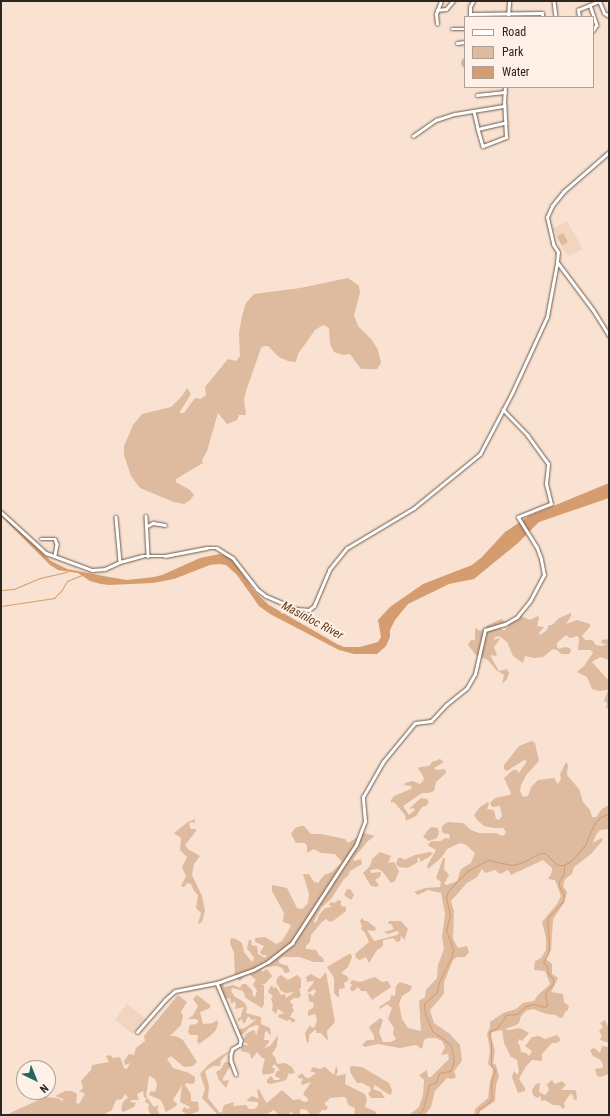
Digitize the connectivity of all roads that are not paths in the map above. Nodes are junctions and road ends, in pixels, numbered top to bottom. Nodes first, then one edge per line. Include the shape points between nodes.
1 (441, 1) edge
2 (453, 1) edge
3 (473, 1) edge
4 (509, 1) edge
5 (554, 1) edge
6 (599, 1) edge
7 (590, 5) junction
8 (438, 10) junction
9 (529, 15) edge
10 (470, 16) edge
11 (508, 16) edge
12 (543, 16) edge
13 (556, 16) edge
14 (579, 16) edge
15 (594, 16) edge
16 (594, 16) edge
17 (609, 16) edge
18 (437, 24) dead end
19 (452, 29) dead end
20 (464, 29) edge
21 (594, 30) edge
22 (464, 42) edge
23 (457, 43) dead end
24 (505, 88) edge
25 (505, 92) junction
26 (477, 95) dead end
27 (504, 106) junction
28 (474, 111) junction
29 (505, 123) junction
30 (478, 129) junction
31 (413, 136) dead end
32 (609, 153) edge
33 (557, 262) junction
34 (609, 336) edge
35 (503, 410) junction
36 (1, 512) edge
37 (146, 516) dead end
38 (116, 517) dead end
39 (166, 525) dead end
40 (147, 526) junction
41 (41, 539) dead end
42 (55, 555) junction
43 (148, 556) junction
44 (120, 562) junction
45 (217, 983) junction
46 (137, 1032) dead end
47 (236, 1074) dead end

1 - 8 street
2 - 8 street via 446,10
3 - 10 street
4 - 11 street
5 - 13 street
6 - 7 street
6 - 17 street via 604,13
7 - 14 street via 578,10
7 - 16 street
8 - 18 street
9 - 11 street
9 - 12 street via 542,13
10 - 11 street
15 - 21 street via 597,25
19 - 20 street
22 - 23 street
24 - 25 street
25 - 26 street
25 - 27 street
27 - 28 street
27 - 29 street
28 - 30 street
28 - 31 street via 436,120
29 - 30 street
29 - 30 street via 506,137 483,146
32 - 33 street via 571,184 548,213 548,224 558,252
33 - 34 street
33 - 35 street via 550,309
35 - 43 street via 480,454 414,508 347,548 329,570 314,606 309,610 296,610 266,596 257,589 232,558 217,548
35 - 45 street via 528,436 548,464 546,484 552,504 518,517 541,560 544,575 539,586 517,617 485,630 474,674 467,688 446,705 432,721 415,723 383,762 364,797 365,822 356,845 287,948 260,967
36 - 42 street via 42,550
37 - 40 street
38 - 44 street
39 - 40 street via 153,523
40 - 43 street
41 - 42 street via 55,539
42 - 44 street via 92,570 105,569
43 - 44 street
45 - 46 street via 175,992
45 - 47 street via 241,1040 240,1045 231,1054

